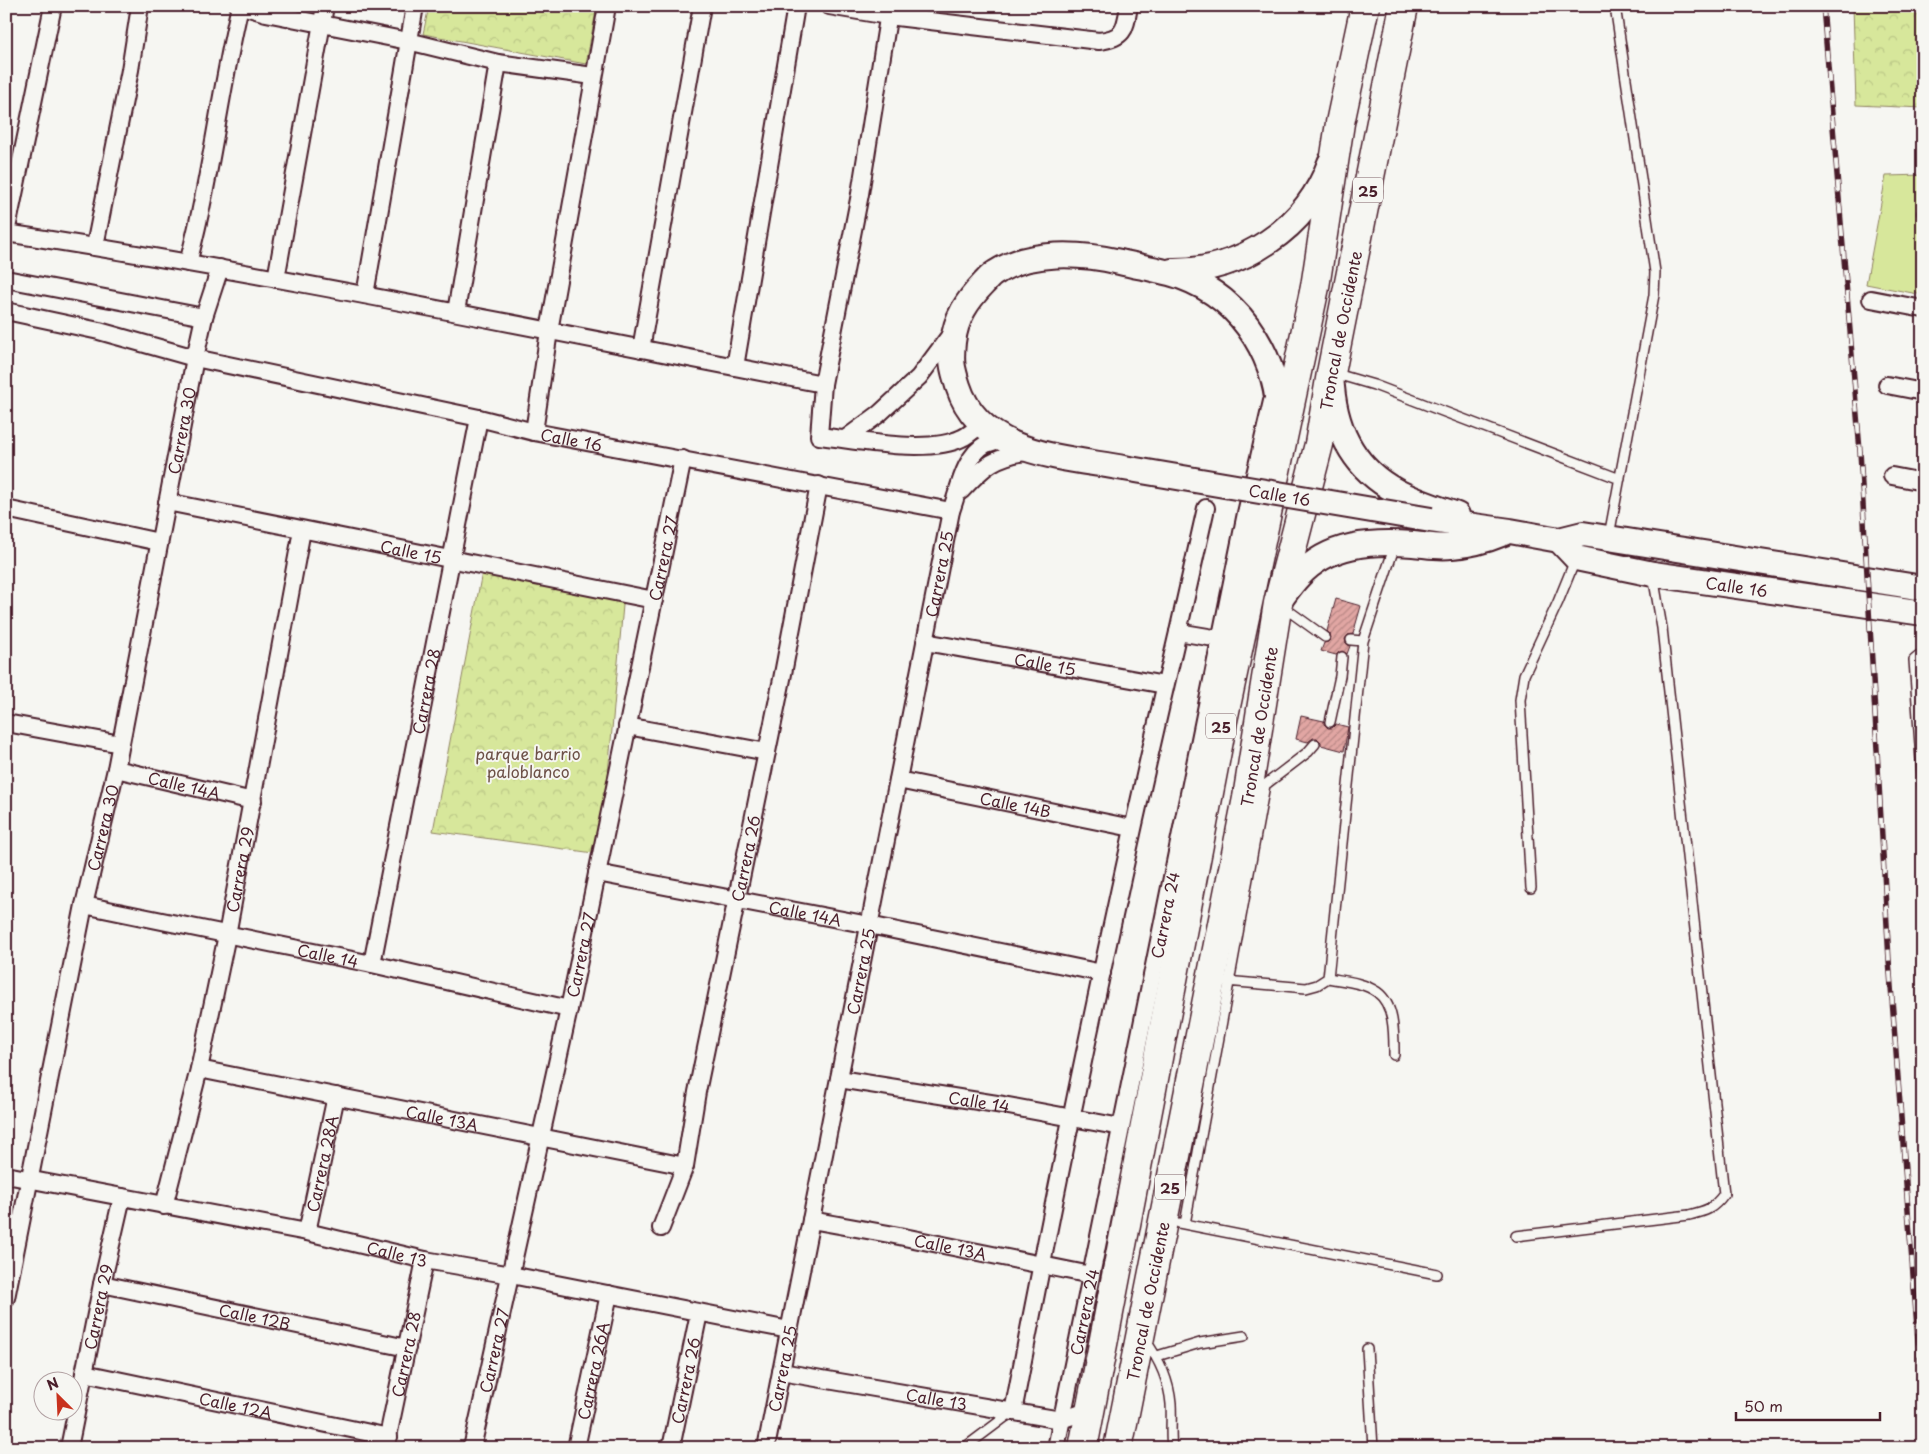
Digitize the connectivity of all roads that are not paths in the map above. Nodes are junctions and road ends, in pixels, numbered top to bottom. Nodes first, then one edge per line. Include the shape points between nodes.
1 (52, 6) edge
2 (140, 6) edge
3 (241, 6) edge
4 (325, 6) edge
5 (415, 6) edge
6 (606, 6) edge
7 (702, 6) edge
8 (796, 6) edge
9 (830, 6) edge
10 (1129, 6) edge
11 (1365, 6) edge
12 (1404, 6) edge
13 (1615, 6) edge
14 (889, 11) edge
15 (322, 24) junction
16 (408, 41) junction
17 (498, 63) junction
18 (593, 76) junction
19 (1340, 123) junction
20 (95, 246) junction
21 (188, 263) junction
22 (220, 268) junction
23 (1158, 271) junction
24 (6, 279) edge
25 (276, 279) junction
26 (365, 295) junction
27 (1871, 299) dead end
28 (1923, 308) edge
29 (6, 311) edge
30 (456, 312) junction
31 (204, 317) junction
32 (955, 328) junction
33 (549, 331) junction
34 (641, 349) junction
35 (195, 358) junction
36 (735, 367) junction
37 (1331, 373) junction
38 (823, 384) junction
39 (1276, 384) junction
40 (1886, 385) dead end
41 (1923, 392) edge
42 (480, 418) junction
43 (981, 424) junction
44 (534, 432) junction
45 (845, 438) junction
46 (1002, 439) junction
47 (1033, 451) junction
48 (1279, 455) junction
49 (683, 459) junction
50 (1892, 476) dead end
51 (1620, 479) junction
52 (1923, 482) edge
53 (819, 485) junction
54 (958, 494) junction
55 (167, 502) junction
56 (1206, 508) dead end
57 (6, 509) edge
58 (951, 511) junction
59 (1501, 529) junction
60 (302, 530) junction
61 (1608, 538) junction
62 (1560, 540) junction
63 (159, 542) junction
64 (1396, 543) junction
65 (1576, 558) junction
66 (452, 561) junction
67 (1653, 574) junction
68 (1923, 588) edge
69 (654, 600) junction
70 (1278, 603) junction
71 (1923, 613) edge
72 (1178, 632) junction
73 (1325, 637) dead end
74 (1220, 639) junction
75 (1351, 640) dead end
76 (1363, 641) junction
77 (925, 642) junction
78 (1923, 655) edge
79 (1342, 657) dead end
80 (1165, 685) junction
81 (1330, 722) dead end
82 (6, 724) edge
83 (627, 726) junction
84 (121, 744) junction
85 (1315, 744) dead end
86 (767, 752) junction
87 (116, 768) junction
88 (898, 780) junction
89 (1923, 788) edge
90 (1256, 792) junction
91 (253, 801) junction
92 (1132, 828) junction
93 (597, 873) junction
94 (1532, 888) dead end
95 (736, 900) junction
96 (84, 906) junction
97 (869, 925) junction
98 (227, 935) junction
99 (372, 964) junction
100 (1102, 973) junction
101 (1328, 978) junction
102 (1220, 981) junction
103 (569, 1010) junction
104 (1394, 1055) dead end
105 (199, 1069) junction
106 (839, 1079) junction
107 (336, 1096) junction
108 (1071, 1118) junction
109 (1121, 1127) junction
110 (541, 1137) junction
111 (685, 1166) junction
112 (6, 1175) edge
113 (30, 1179) junction
114 (122, 1197) junction
115 (164, 1206) junction
116 (811, 1220) junction
117 (1175, 1221) junction
118 (661, 1228) dead end
119 (307, 1232) junction
120 (1516, 1236) dead end
121 (426, 1260) junction
122 (1041, 1265) junction
123 (1437, 1274) dead end
124 (511, 1275) junction
125 (1091, 1275) junction
126 (102, 1284) junction
127 (609, 1294) junction
128 (6, 1298) edge
129 (699, 1313) junction
130 (789, 1330) junction
131 (1141, 1335) junction
132 (1244, 1336) dead end
133 (407, 1348) junction
134 (1367, 1349) dead end
135 (1157, 1356) junction
136 (781, 1372) junction
137 (84, 1373) junction
138 (1090, 1410) junction
139 (1013, 1412) junction
140 (1061, 1420) junction
141 (387, 1442) edge
142 (69, 1448) edge
143 (472, 1448) edge
144 (576, 1448) edge
145 (670, 1448) edge
146 (766, 1448) edge
147 (964, 1448) edge
148 (1056, 1448) edge
149 (1083, 1448) edge
150 (1118, 1448) edge
151 (1172, 1448) edge
152 (1373, 1448) edge

1 - 20 street via 6,233
2 - 20 street
3 - 15 street
3 - 21 street via 228,57 201,216
4 - 15 street
5 - 16 street
6 - 18 street
7 - 34 street
8 - 36 street
9 - 14 street
10 - 14 street via 1120,35 1099,41
11 - 19 highway, Troncal de Occidente / 25
12 - 37 highway, Troncal de Occidente / 25
13 - 51 lane via 1654,272 1654,295
14 - 38 street via 860,194
15 - 16 street
15 - 25 street
16 - 17 street
16 - 26 street
17 - 18 street
17 - 30 street
18 - 33 street
19 - 23 street via 1329,165 1318,189 1284,231 1238,259 1212,267
19 - 48 highway, Troncal de Occidente / 25 via 1315,287
20 - 21 street
21 - 22 street
22 - 25 street
22 - 31 street, Carrera 30
23 - 32 street, Calle 16 via 1098,257 1059,256 1026,260 994,273 968,300
23 - 39 street via 1182,277 1225,301 1257,339
24 - 31 street
25 - 26 street
26 - 30 street
27 - 28 street
29 - 35 street, Calle 16 via 99,331
30 - 33 street
31 - 35 street, Carrera 30
32 - 43 street, Calle 16 via 951,363 962,399
32 - 45 street via 919,377 879,414
33 - 34 street
33 - 44 street
34 - 36 street
35 - 42 street, Calle 16
35 - 55 street, Carrera 30
36 - 38 street
37 - 51 lane via 1374,384
37 - 59 street via 1334,407 1342,433 1350,450 1366,469 1396,492
37 - 70 highway, Troncal de Occidente / 25 via 1318,444
38 - 45 street via 819,436
39 - 48 street
39 - 74 street, Carrera 24
40 - 41 street
42 - 44 street, Calle 16
42 - 66 street, Carrera 28
43 - 45 street via 963,438 926,446
43 - 46 street, Calle 16
44 - 49 street, Calle 16
46 - 47 street, Calle 16
46 - 54 street, Carrera 25 via 985,445 974,455
47 - 54 street via 1009,454 990,463
47 - 59 street, Calle 16, bridge via 1431,520
48 - 138 highway, Troncal de Occidente / 25 via 1222,726
49 - 53 street, Calle 16
49 - 69 street, Carrera 27
50 - 52 street
51 - 61 lane
53 - 58 street, Calle 16
53 - 86 street, Carrera 26
54 - 58 street, Carrera 25
55 - 60 street, Calle 15
55 - 63 street, Carrera 30
56 - 72 street
57 - 63 street
58 - 77 street, Carrera 25
59 - 62 street, Calle 16
59 - 64 street via 1487,540 1450,547
60 - 66 street, Calle 15
60 - 91 street, Carrera 29
61 - 62 street, Calle 16 via 1583,534
61 - 68 street, Calle 16
62 - 65 street
63 - 84 street, Carrera 30
64 - 70 street via 1359,544 1335,551 1300,575
64 - 76 lane
65 - 67 street, Calle 16
65 - 94 lane via 1524,675 1520,700
66 - 69 street, Calle 15
66 - 99 street, Carrera 28
67 - 71 street, Calle 16
67 - 120 lane via 1662,628 1724,1194 1715,1206 1689,1215
69 - 83 street, Carrera 27
70 - 73 lane
70 - 90 highway, Troncal de Occidente / 25
72 - 74 street
72 - 80 street
74 - 109 street, Carrera 24
75 - 76 lane
76 - 101 lane
77 - 80 street, Calle 15
77 - 88 street, Carrera 25
78 - 89 lane via 1914,660
79 - 81 lane
80 - 92 street
82 - 84 street
83 - 86 street
83 - 93 street, Carrera 27
84 - 87 street, Carrera 30
85 - 90 lane
86 - 95 street, Carrera 26
87 - 91 street, Calle 14A
87 - 96 street, Carrera 30
88 - 92 street, Calle 14B
88 - 97 street, Carrera 25
90 - 102 highway, Troncal de Occidente / 25
91 - 98 street, Carrera 29
92 - 100 street
93 - 95 street, Calle 14A
93 - 103 street, Carrera 27
95 - 97 street, Calle 14A
95 - 111 street, Carrera 26
96 - 98 street, Calle 14
96 - 113 street, Carrera 30
97 - 100 street, Calle 14A
97 - 106 street, Carrera 25
98 - 99 street, Calle 14
98 - 105 street, Carrera 29
99 - 103 street, Calle 14
100 - 108 street
101 - 102 lane via 1306,988
101 - 104 lane via 1360,984 1378,992 1393,1024
102 - 117 highway, Troncal de Occidente / 25
103 - 110 street, Carrera 27
105 - 107 street, Calle 13A
105 - 115 street, Carrera 29
106 - 108 street, Calle 14
106 - 116 street, Carrera 25
107 - 110 street, Calle 13A
107 - 119 street, Carrera 28A
108 - 109 street, Calle 14
108 - 122 street
109 - 125 street, Carrera 24
110 - 111 street, Calle 13A
110 - 124 street, Carrera 27
111 - 118 street, Carrera 26
112 - 113 street, Calle 13
113 - 114 street, Calle 13
113 - 128 street, Carrera 30
114 - 115 street, Calle 13
114 - 126 street, Carrera 29
115 - 119 street, Calle 13
116 - 122 street, Calle 13A
116 - 130 street, Carrera 25
117 - 123 lane
117 - 131 highway, Troncal de Occidente / 25
119 - 121 street, Calle 13
121 - 124 street, Calle 13
121 - 133 street, Carrera 28
122 - 125 street, Calle 13A
122 - 139 street
124 - 127 street, Calle 13
124 - 143 street, Carrera 27
125 - 140 street, Carrera 24
126 - 133 street, Calle 12B
126 - 137 street, Carrera 29
127 - 129 street, Calle 13
127 - 144 street, Carrera 26A
129 - 130 street, Calle 13
129 - 145 street, Carrera 26
130 - 136 street, Carrera 25
131 - 135 lane
131 - 150 highway, Troncal de Occidente / 25
132 - 135 lane via 1213,1340
133 - 141 street, Carrera 28
134 - 152 lane
135 - 151 lane via 1166,1377 1171,1404
136 - 139 street, Calle 13
136 - 146 street, Carrera 25
137 - 141 street, Calle 12A
137 - 142 street, Carrera 29
138 - 140 street, Calle 13
138 - 149 highway, Troncal de Occidente / 25
139 - 140 street, Calle 13
139 - 147 lane
140 - 148 street, Carrera 24

